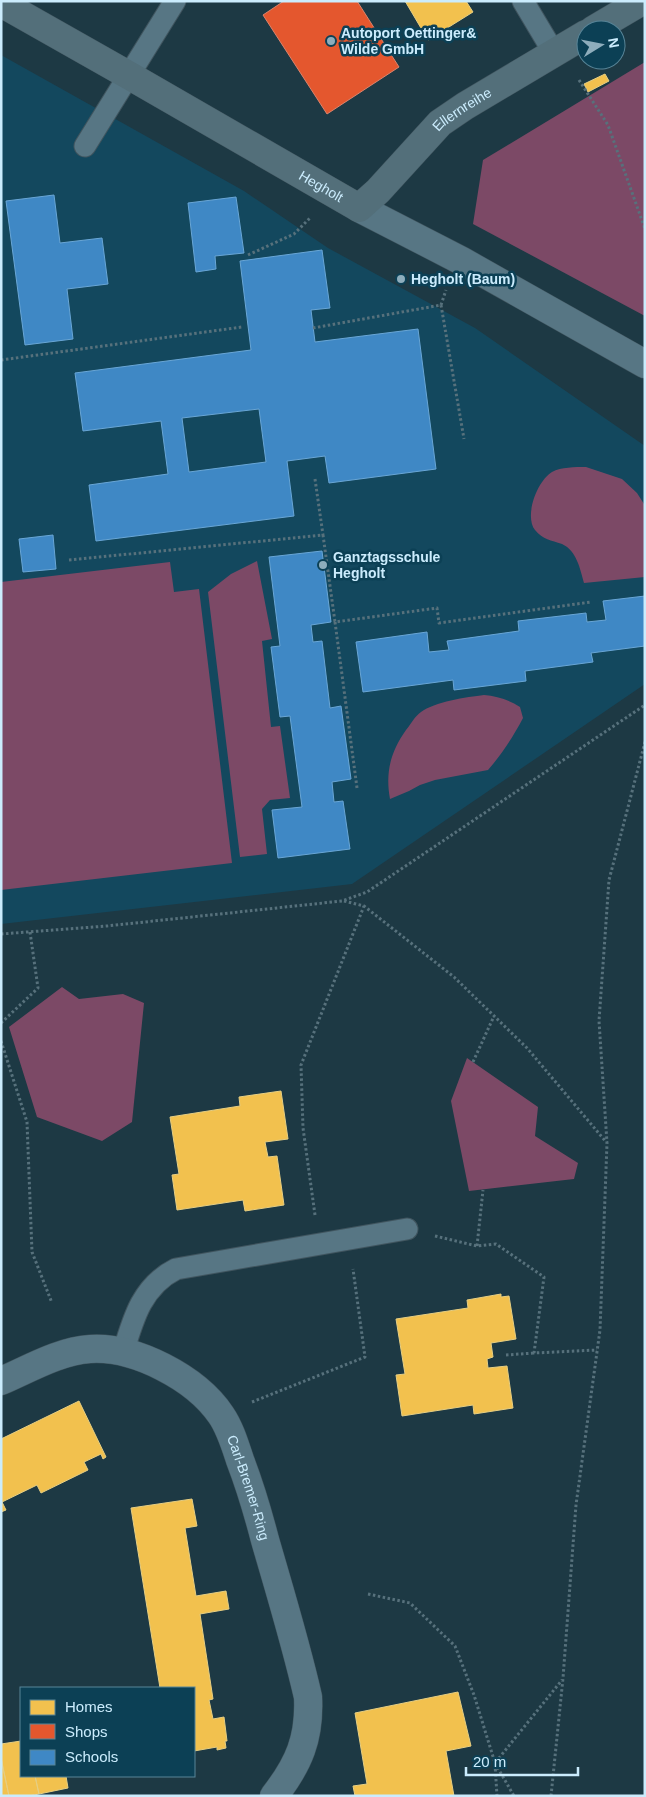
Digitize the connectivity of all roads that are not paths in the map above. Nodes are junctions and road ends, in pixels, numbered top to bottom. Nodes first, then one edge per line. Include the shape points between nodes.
1 (175, 1) edge
2 (523, 1) edge
3 (642, 1) edge
4 (1, 3) edge
5 (610, 20) edge
6 (576, 40) edge
7 (554, 53) junction
8 (130, 76) junction
9 (85, 146) dead end
10 (359, 208) junction
11 (645, 364) edge
12 (408, 1229) road end
13 (122, 1353) junction
14 (1, 1382) edge
15 (274, 1796) edge

1 - 8 lane
2 - 7 lane
3 - 5 street
4 - 8 street, Hegholt
6 - 7 street, Ellernreihe
7 - 10 street, Ellernreihe via 440,123
8 - 9 lane
8 - 10 street, Hegholt
10 - 11 street, Hegholt
12 - 13 lane via 176,1269 148,1290
13 - 14 street, Carl-Bremer-Ring via 90,1349 76,1351 47,1360
13 - 15 street, Carl-Bremer-Ring via 179,1376 213,1404 233,1438 255,1503 308,1697 307,1733 302,1750 294,1768

